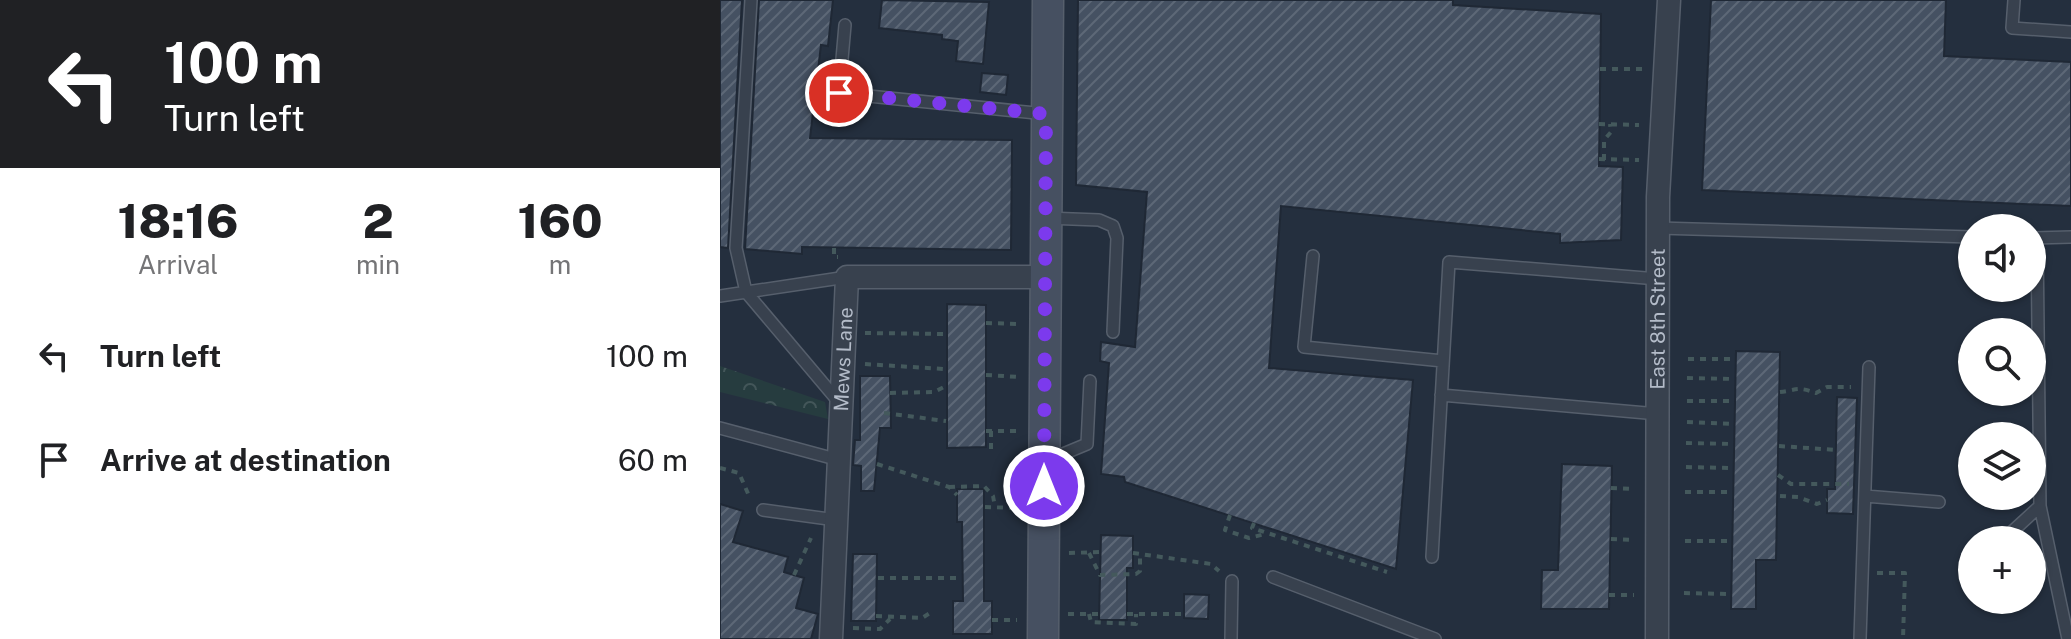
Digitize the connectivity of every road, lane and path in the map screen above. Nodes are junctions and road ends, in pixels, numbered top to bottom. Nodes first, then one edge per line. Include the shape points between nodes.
1 (751, 0) edge
2 (1048, 0) edge
3 (1669, 0) edge
4 (2014, 0) edge
5 (845, 25) dead end
6 (2071, 32) edge
7 (1600, 69) dead end
8 (1642, 69) dead end
9 (1046, 114) junction
10 (1599, 124) dead end
11 (1610, 124) junction
12 (1642, 125) dead end
13 (1641, 160) dead end
14 (1046, 218) junction
15 (1658, 228) junction
16 (1958, 237) edge
17 (2071, 237) edge
18 (2046, 238) edge
19 (1313, 256) dead end
20 (847, 277) junction
21 (1045, 277) junction
22 (1658, 279) junction
23 (746, 292) junction
24 (720, 296) edge
25 (2036, 302) edge
26 (986, 323) dead end
27 (1022, 324) dead end
28 (1113, 332) dead end
29 (844, 333) junction
30 (946, 334) dead end
31 (1688, 359) dead end
32 (1736, 359) dead end
33 (1443, 361) junction
34 (843, 365) junction
35 (1869, 367) dead end
36 (944, 369) dead end
37 (986, 375) dead end
38 (1022, 377) dead end
39 (1687, 378) dead end
40 (1735, 379) dead end
41 (1090, 381) dead end
42 (946, 386) dead end
43 (1868, 388) junction
44 (1780, 392) dead end
45 (890, 393) dead end
46 (1441, 395) junction
47 (1687, 401) dead end
48 (1735, 401) dead end
49 (841, 405) junction
50 (884, 413) dead end
51 (1658, 414) junction
52 (946, 421) dead end
53 (1687, 422) dead end
54 (2038, 422) edge
55 (1734, 424) dead end
56 (720, 428) edge
57 (1022, 431) dead end
58 (1686, 443) dead end
59 (1734, 444) dead end
60 (1779, 446) dead end
61 (1836, 450) dead end
62 (991, 454) dead end
63 (1044, 456) junction
64 (839, 460) junction
65 (877, 464) dead end
66 (1686, 467) dead end
67 (720, 468) edge
68 (1733, 468) dead end
69 (1778, 475) dead end
70 (949, 487) junction
71 (1611, 488) dead end
72 (1638, 489) dead end
73 (1865, 489) junction
74 (1685, 492) dead end
75 (1733, 492) dead end
76 (957, 495) dead end
77 (1780, 496) dead end
78 (1827, 500) dead end
79 (1939, 502) dead end
80 (748, 507) dead end
81 (985, 507) dead end
82 (995, 507) junction
83 (1019, 508) dead end
84 (763, 510) dead end
85 (2036, 510) edge
86 (2041, 510) edge
87 (1230, 515) dead end
88 (836, 520) junction
89 (1254, 523) dead end
90 (2018, 526) edge
91 (812, 532) dead end
92 (1267, 533) junction
93 (1611, 539) dead end
94 (1637, 540) dead end
95 (1685, 541) dead end
96 (1732, 541) dead end
97 (1101, 552) dead end
98 (1062, 553) dead end
99 (1089, 553) junction
100 (1133, 553) dead end
101 (1140, 555) junction
102 (1432, 557) dead end
103 (1387, 572) dead end
104 (1862, 573) junction
105 (794, 575) dead end
106 (1273, 577) dead end
107 (878, 578) dead end
108 (961, 578) dead end
109 (1232, 581) joint
110 (1684, 593) dead end
111 (1731, 594) dead end
112 (1609, 595) dead end
113 (1636, 595) dead end
114 (930, 613) dead end
115 (1062, 614) dead end
116 (1089, 614) junction
117 (1099, 614) dead end
118 (1127, 614) dead end
119 (1136, 614) junction
120 (1184, 614) dead end
121 (876, 616) dead end
122 (890, 619) junction
123 (992, 620) dead end
124 (1020, 620) dead end
125 (831, 633) edge
126 (1043, 639) edge
127 (1231, 639) edge
128 (1435, 639) edge
129 (1657, 639) edge
130 (1860, 639) edge
131 (1903, 639) edge
132 (2068, 639) edge

1 - 23 lane via 736,248
2 - 9 street
3 - 15 street, East 8th Street
4 - 6 lane via 2012,28
5 - 9 lane via 839,93
7 - 8 path
9 - 14 street
10 - 11 path
11 - 12 path
11 - 13 path via 1601,160
14 - 21 street
14 - 28 lane via 1099,220 1113,226
15 - 16 lane
15 - 22 street, East 8th Street
17 - 18 lane
19 - 33 lane via 1304,347
20 - 21 street, Mews Lane
20 - 23 lane
20 - 29 street, Mews Lane
21 - 63 street
22 - 33 lane via 1449,262
22 - 51 street, East 8th Street
23 - 24 lane
23 - 49 lane
25 - 54 lane
26 - 27 path
29 - 30 path
29 - 34 street, Mews Lane
31 - 32 path
33 - 46 lane
34 - 36 path
34 - 49 street, Mews Lane
35 - 43 lane
37 - 38 path
39 - 40 path
41 - 63 lane via 1087,444
42 - 45 path via 934,392
43 - 44 path
43 - 73 lane
46 - 51 lane
46 - 102 lane
47 - 48 path
49 - 64 street, Mews Lane
50 - 52 path
51 - 129 street, East 8th Street
53 - 55 path
56 - 64 lane
57 - 62 path via 988,431
58 - 59 path
60 - 61 path
63 - 126 street
64 - 88 street, Mews Lane
65 - 70 path
66 - 68 path
67 - 80 path via 739,473 751,495
69 - 73 path via 1791,484
70 - 76 path
70 - 82 path via 984,486
71 - 72 path
73 - 79 lane
73 - 104 lane
74 - 75 path
77 - 78 path via 1817,504
81 - 82 path
82 - 83 path
84 - 88 lane
85 - 90 lane
86 - 132 lane
87 - 92 path via 1225,530 1249,538
88 - 125 street, Mews Lane
89 - 92 path via 1252,528
91 - 105 path
92 - 103 path
93 - 94 path
95 - 96 path
97 - 99 path
98 - 99 path
99 - 101 path via 1100,575 1136,574
100 - 101 path
101 - 109 path via 1211,564
104 - 130 lane
104 - 131 path via 1905,573
106 - 128 lane
107 - 108 path
109 - 127 lane
110 - 111 path
112 - 113 path
114 - 122 path
115 - 116 path
116 - 117 path
116 - 119 path via 1091,622 1114,624 1136,624
118 - 119 path
119 - 120 path
121 - 122 path
122 - 125 path via 880,629
123 - 124 path

